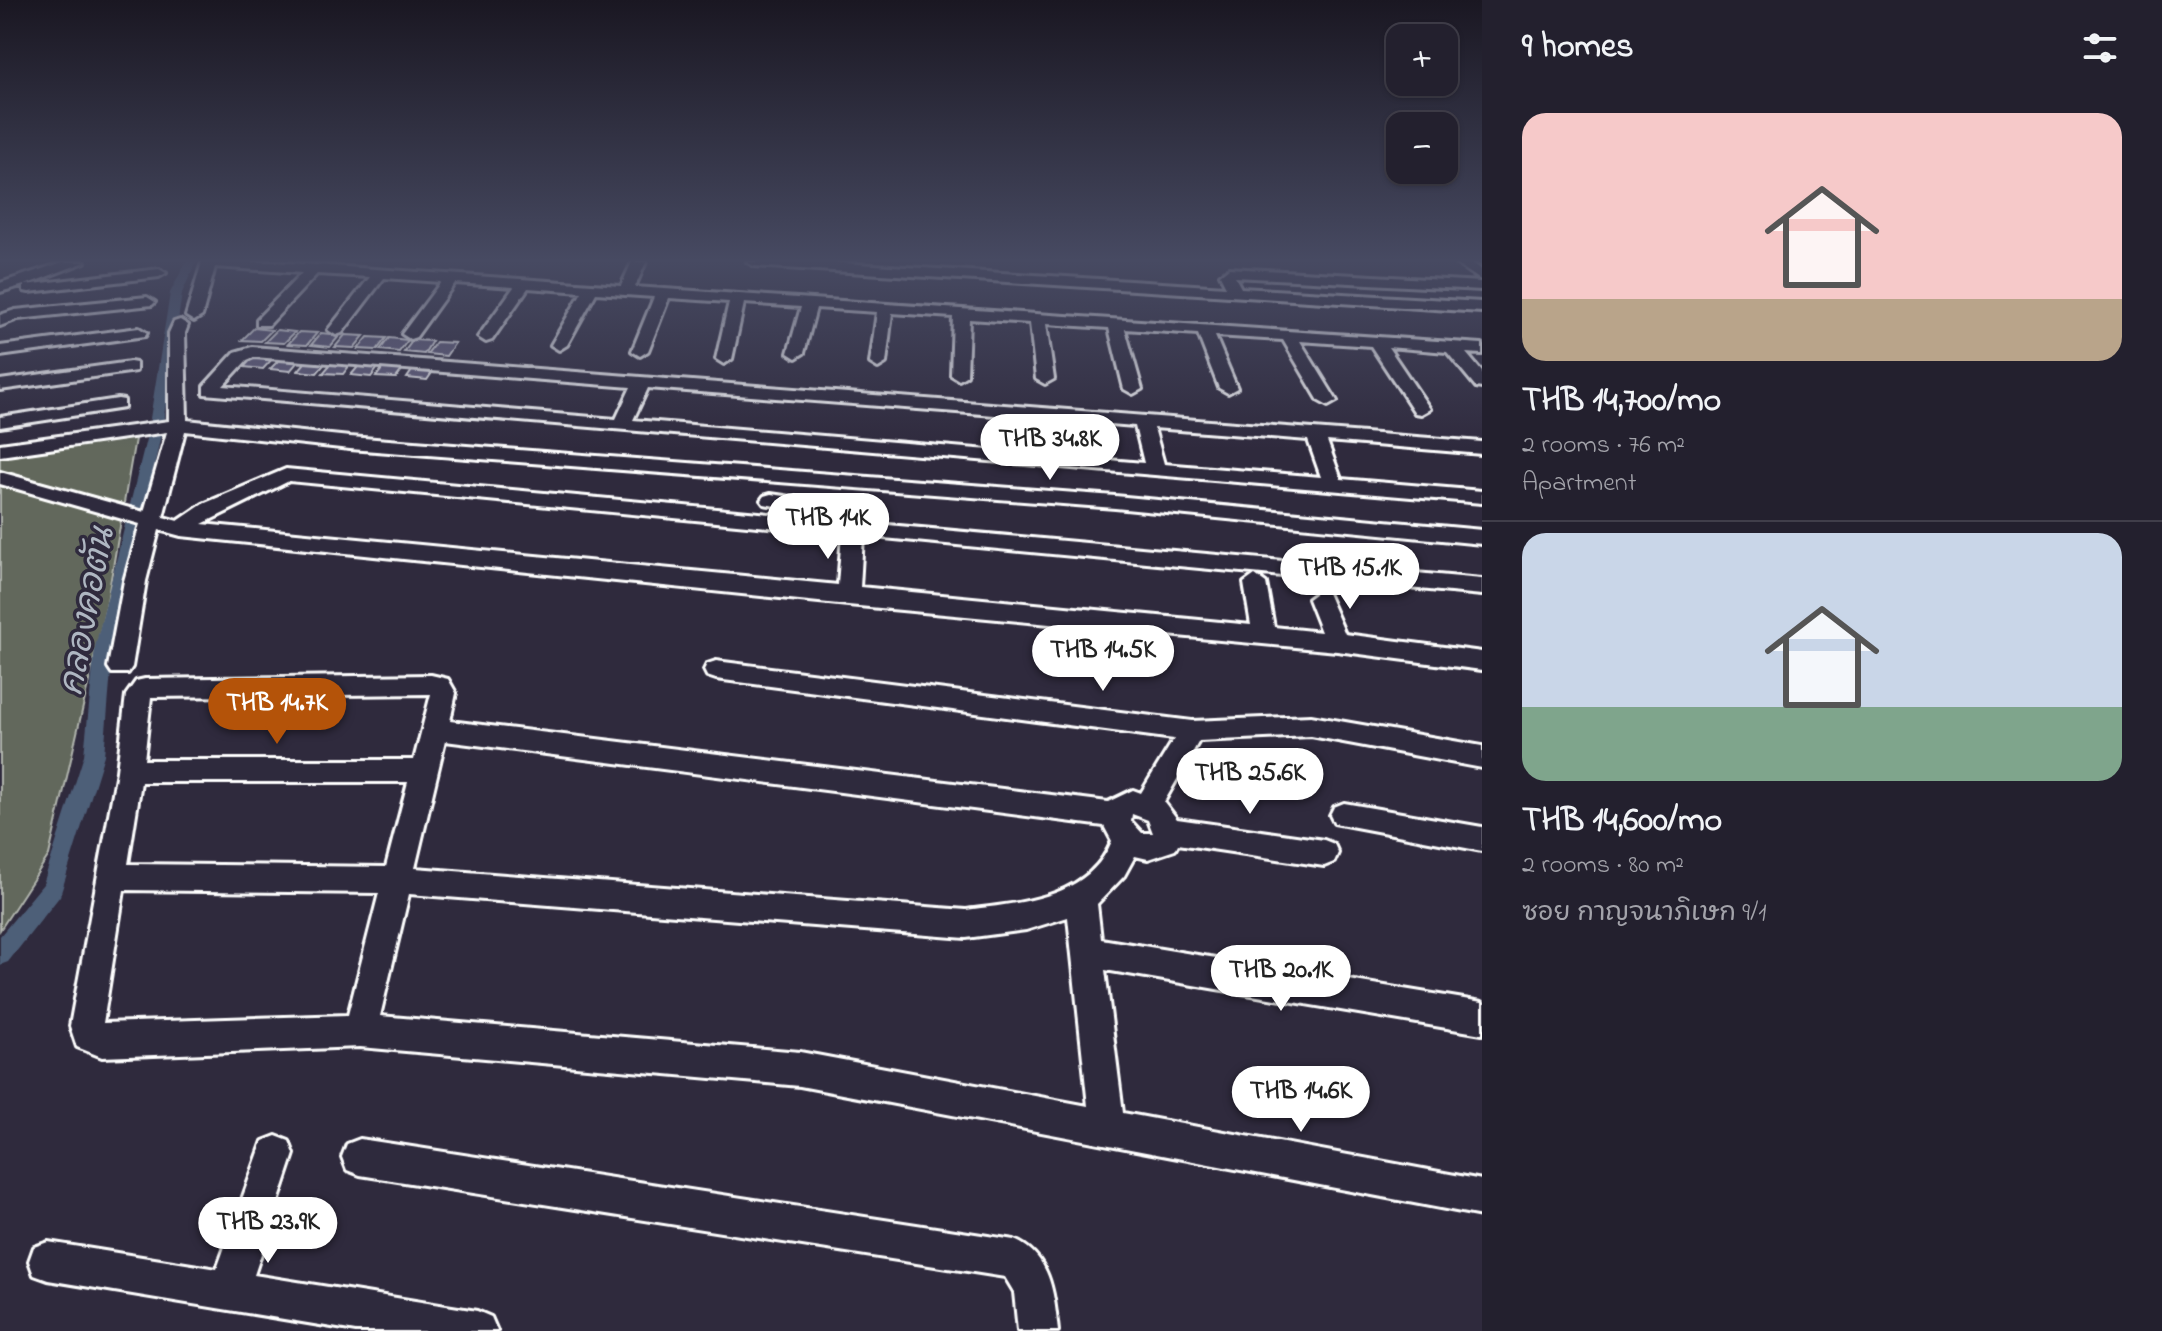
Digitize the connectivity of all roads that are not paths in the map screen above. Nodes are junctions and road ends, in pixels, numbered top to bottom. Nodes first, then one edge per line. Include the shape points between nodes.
1 (184, 324) edge
2 (341, 324) edge
3 (417, 324) edge
4 (495, 324) edge
5 (571, 324) edge
6 (651, 324) edge
7 (732, 324) edge
8 (804, 324) edge
9 (883, 324) edge
10 (961, 324) edge
11 (1038, 324) edge
12 (1116, 324) edge
13 (1187, 324) edge
14 (336, 330) dead end
15 (1205, 331) junction
16 (139, 333) dead end
17 (410, 334) dead end
18 (1289, 336) junction
19 (486, 337) dead end
20 (1377, 343) junction
21 (559, 345) dead end
22 (1452, 347) junction
23 (1482, 349) edge
24 (0, 351) edge
25 (640, 351) dead end
26 (796, 353) dead end
27 (724, 359) dead end
28 (878, 363) dead end
29 (130, 367) dead end
30 (959, 375) dead end
31 (1045, 379) dead end
32 (642, 382) junction
33 (1482, 383) edge
34 (0, 385) edge
35 (1228, 388) dead end
36 (1133, 389) dead end
37 (1328, 401) dead end
38 (118, 404) dead end
39 (1421, 409) dead end
40 (0, 422) edge
41 (1143, 422) junction
42 (622, 425) junction
43 (173, 426) junction
44 (1316, 436) junction
45 (1482, 448) edge
46 (0, 450) edge
47 (1155, 467) junction
48 (1242, 474) junction
49 (1264, 477) junction
50 (0, 478) edge
51 (1332, 482) junction
52 (1482, 497) edge
53 (771, 500) dead end
54 (1261, 516) junction
55 (140, 517) junction
56 (1284, 519) junction
57 (810, 525) junction
58 (181, 529) junction
59 (853, 529) junction
60 (1482, 537) edge
61 (1255, 583) dead end
62 (1482, 587) edge
63 (848, 597) junction
64 (1319, 599) dead end
65 (1264, 636) junction
66 (1337, 642) junction
67 (1482, 661) edge
68 (120, 667) dead end
69 (716, 670) dead end
70 (435, 729) junction
71 (1192, 731) junction
72 (1482, 757) edge
73 (130, 771) junction
74 (423, 771) junction
75 (1148, 805) junction
76 (1344, 815) dead end
77 (1121, 827) junction
78 (1168, 830) junction
79 (1482, 839) edge
80 (1324, 853) dead end
81 (111, 877) junction
82 (396, 880) junction
83 (1081, 897) junction
84 (1089, 952) junction
85 (1482, 1018) edge
86 (360, 1031) junction
87 (1108, 1130) junction
88 (276, 1154) dead end
89 (360, 1157) dead end
90 (1482, 1198) edge
91 (48, 1261) dead end
92 (229, 1291) junction
93 (477, 1331) edge
94 (1038, 1331) edge

1 - 43 street via 177,333
2 - 14 street
3 - 17 street
4 - 19 street
5 - 21 street
6 - 25 street
7 - 27 street
8 - 26 street
9 - 28 street
10 - 30 street
11 - 31 street
12 - 36 street
13 - 15 street
15 - 18 street
15 - 35 street
16 - 24 street
18 - 20 street
18 - 37 street
20 - 22 street
20 - 39 street
22 - 23 street
22 - 33 street
29 - 34 street
32 - 41 street
32 - 42 street
32 - 42 street via 252,352 241,356 210,390
38 - 40 street
41 - 44 street
41 - 47 street
42 - 47 street
43 - 46 street
43 - 54 street
43 - 55 street via 165,465
44 - 45 street
44 - 51 street
47 - 48 street
48 - 49 street
48 - 54 street
49 - 51 street
49 - 56 street
50 - 55 street
51 - 52 street
53 - 57 street via 812,506
54 - 56 street
55 - 58 street
55 - 68 street
56 - 60 street
57 - 58 street via 286,475 210,509
57 - 59 street
58 - 63 street
59 - 62 street
59 - 63 street
61 - 65 street
63 - 65 street
64 - 66 street
65 - 66 street
66 - 67 street
69 - 71 street
70 - 73 street via 444,693 431,684 151,685 138,695
70 - 74 street
70 - 77 street
71 - 72 street via 1311,726
71 - 75 street
73 - 74 street
73 - 81 street
74 - 82 street
75 - 77 street via 1121,806
75 - 78 street
76 - 79 street
77 - 78 street via 1141,846 1165,841
77 - 83 street via 1113,869
78 - 80 street
81 - 82 street
81 - 86 street via 86,1026 89,1035 102,1040
82 - 83 street via 966,924 1027,916
82 - 86 street
83 - 84 street
84 - 85 street
84 - 87 street
86 - 87 street via 800,1069
87 - 90 street
88 - 92 street
89 - 94 street via 1014,1259 1031,1279
91 - 92 street
92 - 93 street

